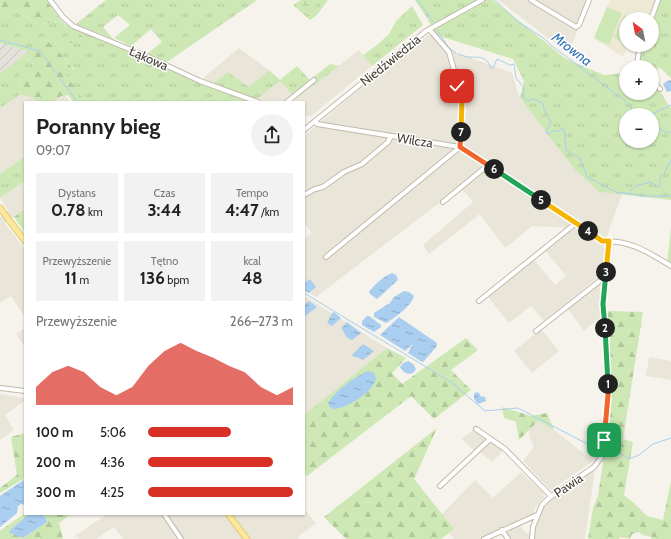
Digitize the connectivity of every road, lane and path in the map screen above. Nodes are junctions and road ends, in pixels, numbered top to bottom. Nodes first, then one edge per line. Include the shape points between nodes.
1 (50, 0) edge
2 (482, 0) edge
3 (531, 0) edge
4 (589, 0) edge
5 (658, 0) edge
6 (654, 12) edge
7 (429, 29) junction
8 (314, 80) dead end
9 (254, 101) edge
10 (288, 101) edge
11 (315, 122) junction
12 (306, 129) edge
13 (391, 136) junction
14 (460, 147) junction
15 (488, 165) junction
16 (305, 195) edge
17 (443, 202) dead end
18 (0, 208) edge
19 (576, 224) junction
20 (24, 240) edge
21 (609, 241) junction
22 (326, 257) dead end
23 (671, 266) edge
24 (606, 276) junction
25 (479, 301) dead end
26 (536, 331) dead end
27 (0, 388) edge
28 (24, 391) edge
29 (476, 429) dead end
30 (490, 438) junction
31 (440, 486) dead end
32 (551, 496) junction
33 (165, 515) edge
34 (229, 515) edge
35 (537, 516) junction
36 (502, 530) junction
37 (182, 539) edge
38 (247, 539) edge
39 (484, 539) edge
40 (508, 539) edge
41 (532, 539) edge

1 - 9 street, Łąkowa via 73,26 200,81
2 - 7 street, Niedźwiedzia
3 - 4 street via 576,27
5 - 6 street
7 - 11 street, Niedźwiedzia
7 - 14 street via 449,52 462,99
8 - 10 street
11 - 12 street, Niedźwiedzia
11 - 13 street, Wilcza
13 - 14 street, Wilcza
13 - 16 street via 388,142 362,164
14 - 15 street, Wilcza
14 - 22 street
15 - 17 street
15 - 19 street, Wilcza
18 - 20 main road
19 - 21 street, Wilcza via 602,241
19 - 25 street
21 - 23 street, Wilcza via 628,243
21 - 24 street, Pawia
24 - 26 street
24 - 32 street, Pawia via 603,304 608,395 604,449 594,468
27 - 28 street
29 - 30 street
30 - 31 street
30 - 32 street via 505,448
32 - 35 street, Pawia via 542,505
33 - 37 street
34 - 38 main road
35 - 36 street
35 - 41 street, Pawia
36 - 39 street
36 - 40 street

